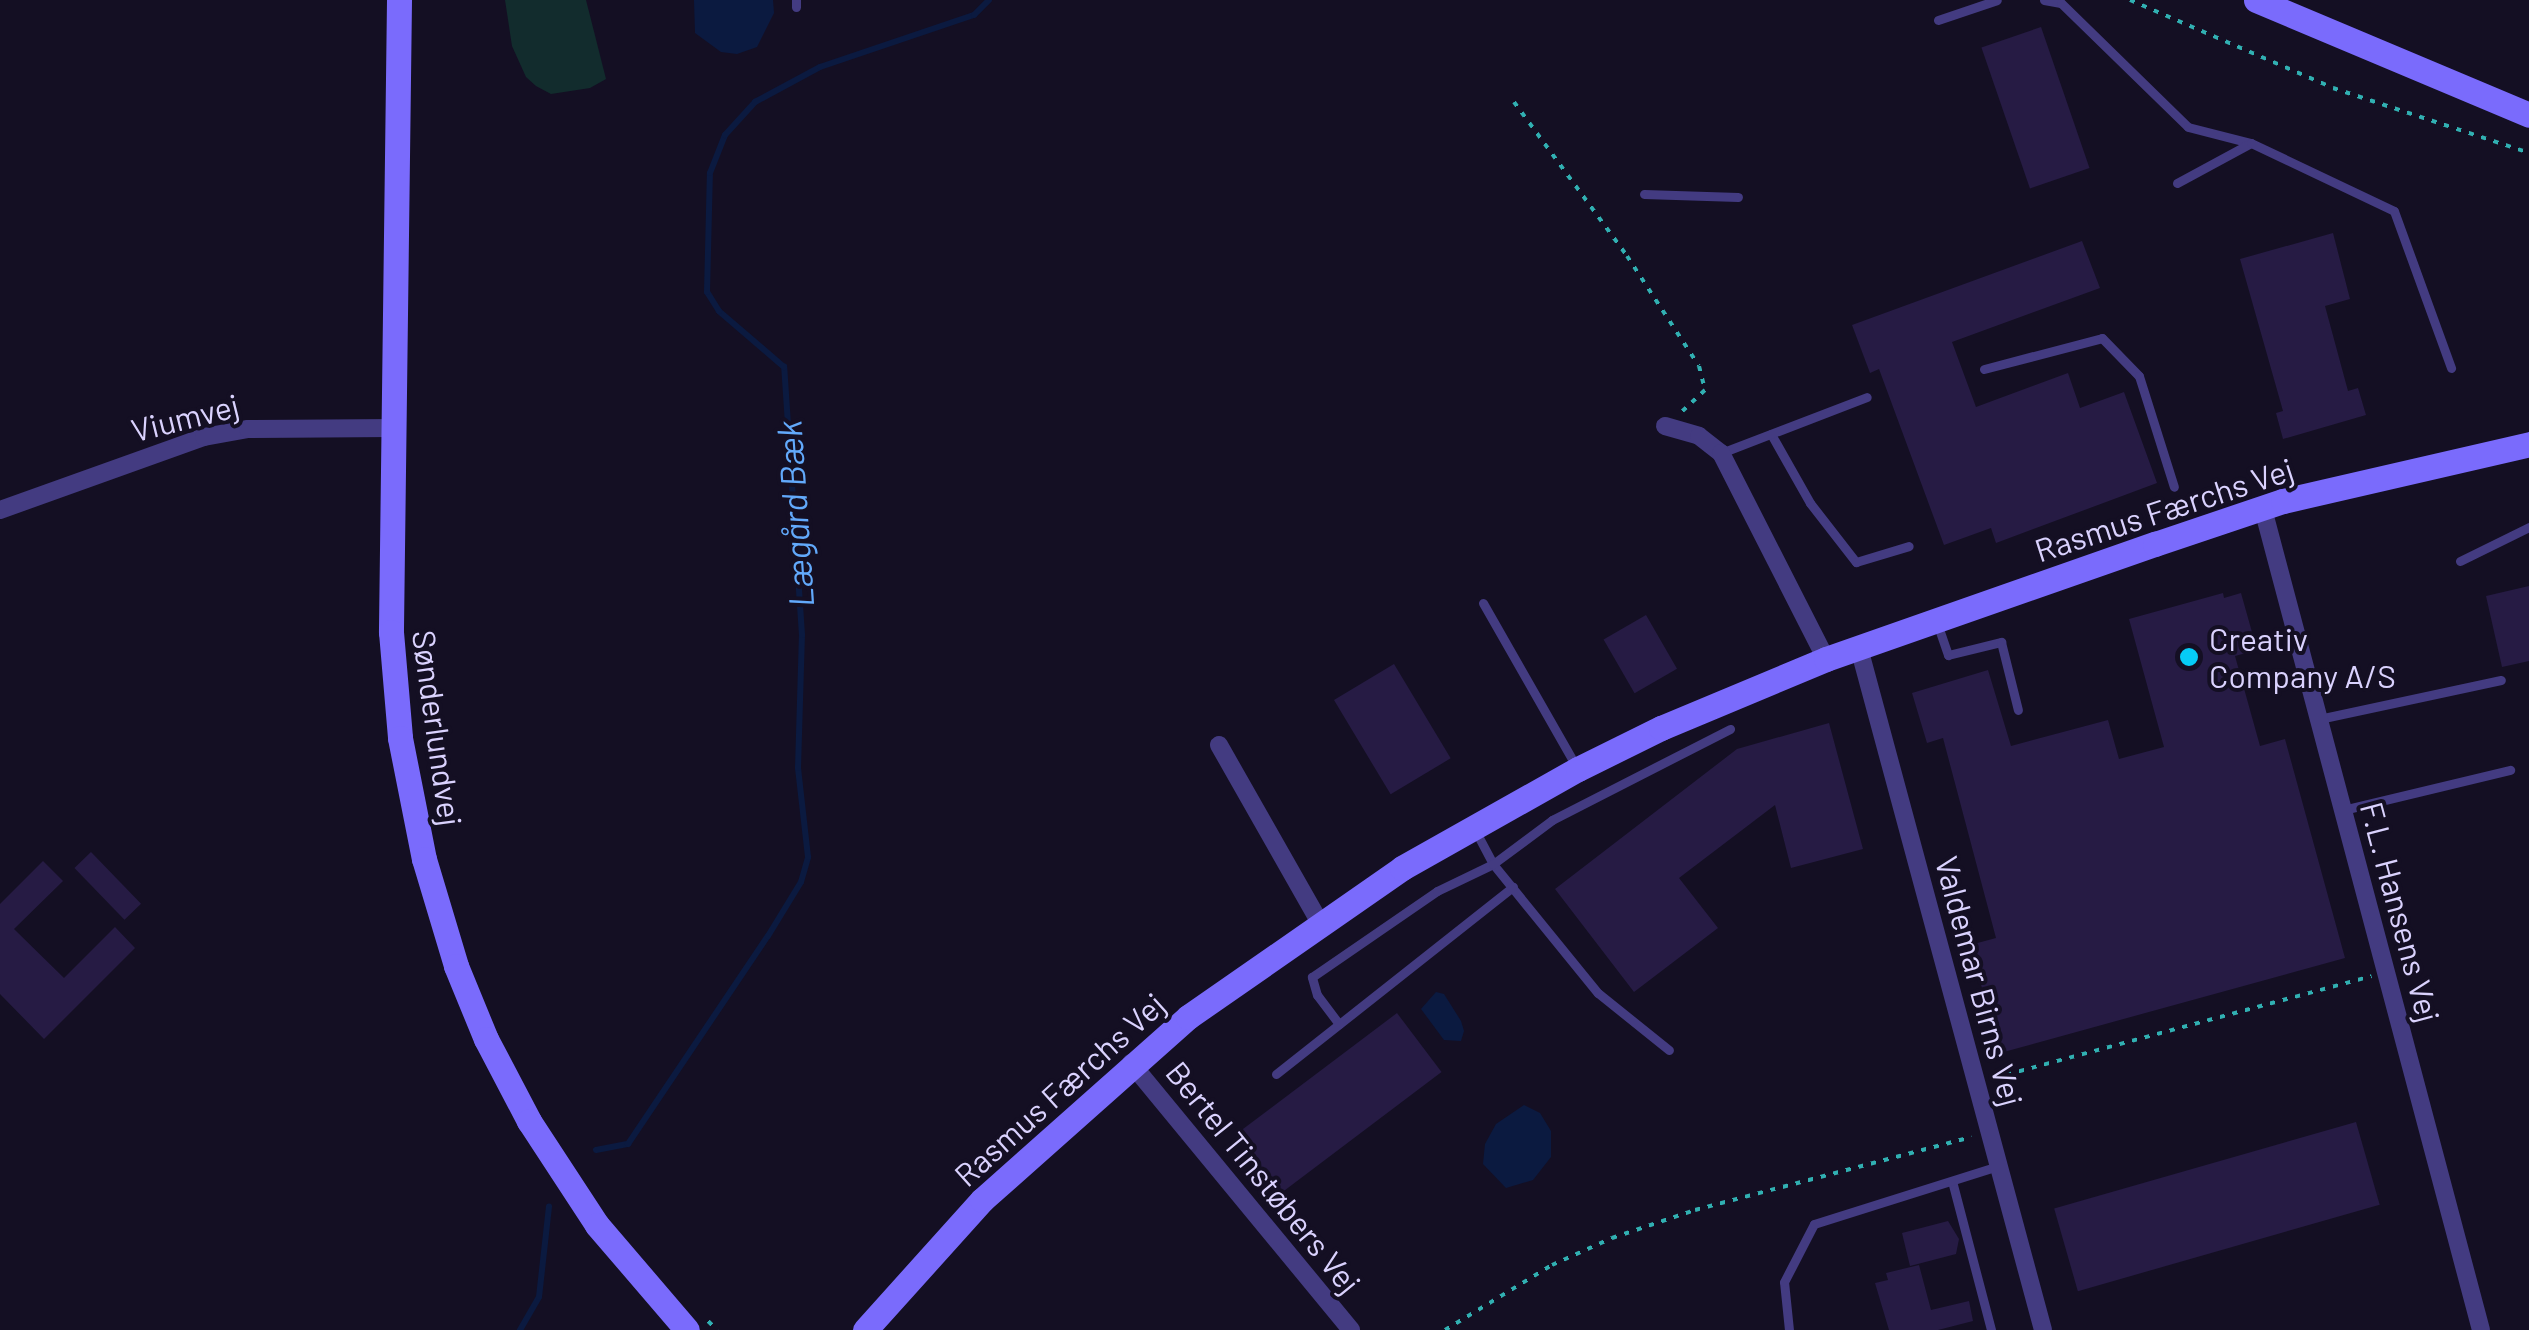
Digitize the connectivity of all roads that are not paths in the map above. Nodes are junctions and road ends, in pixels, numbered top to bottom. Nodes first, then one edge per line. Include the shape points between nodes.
1 (399, 0) edge
2 (1997, 0) edge
3 (2044, 0) edge
4 (2256, 0) edge
5 (1938, 20) dead end
6 (2529, 116) edge
7 (2251, 143) junction
8 (2177, 183) dead end
9 (1644, 194) dead end
10 (1738, 197) dead end
11 (2451, 368) dead end
12 (1984, 369) dead end
13 (1866, 398) dead end
14 (1665, 426) road end
15 (393, 428) junction
16 (1770, 434) junction
17 (2529, 444) edge
18 (1721, 453) junction
19 (2174, 487) dead end
20 (2264, 509) junction
21 (0, 510) edge
22 (2529, 527) edge
23 (1909, 546) dead end
24 (2460, 561) dead end
25 (1484, 603) dead end
26 (1936, 621) junction
27 (1859, 648) junction
28 (1826, 659) junction
29 (2500, 680) dead end
30 (2018, 710) dead end
31 (2320, 719) junction
32 (1730, 728) dead end
33 (1219, 745) dead end
34 (1578, 769) junction
35 (2510, 770) dead end
36 (2343, 810) junction
37 (1473, 828) junction
38 (1494, 864) junction
39 (1513, 888) junction
40 (1320, 923) junction
41 (1339, 1024) junction
42 (1669, 1050) dead end
43 (1131, 1063) junction
44 (1276, 1074) dead end
45 (1998, 1166) junction
46 (1952, 1181) junction
47 (696, 1324) edge
48 (865, 1330) edge
49 (1351, 1330) edge
50 (1789, 1330) edge
51 (1991, 1330) edge
52 (2043, 1330) edge
53 (2481, 1330) edge

1 - 15 street, Sønderlundvej
2 - 5 lane
3 - 7 lane via 2061,3 2188,127
4 - 6 street
7 - 8 lane
7 - 11 lane via 2394,212
9 - 10 lane
12 - 19 lane via 2102,338 2138,376
13 - 16 lane
14 - 18 street via 1699,436
15 - 21 street, Viumvej via 248,429 204,437
15 - 47 street, Sønderlundvej via 391,632 400,738 424,858 456,966 486,1039 550,1155 607,1237
16 - 18 lane
16 - 23 lane via 1810,503 1856,562
17 - 20 street, Rasmus Færchs Vej
18 - 28 street
20 - 26 street, Rasmus Færchs Vej
20 - 31 street, F.L. Hansens Vej
22 - 24 lane
25 - 34 lane
26 - 27 street, Rasmus Færchs Vej
26 - 30 lane via 1948,655 2001,642
27 - 28 street, Rasmus Færchs Vej
27 - 45 street, Valdemar Birns Vej
28 - 34 street, Rasmus Færchs Vej
29 - 31 lane
31 - 36 street, F.L. Hansens Vej
32 - 38 lane via 1552,820
33 - 40 street
34 - 37 street, Rasmus Færchs Vej
35 - 36 lane
36 - 53 street, F.L. Hansens Vej
37 - 38 lane
37 - 40 street, Rasmus Færchs Vej
38 - 39 lane
38 - 41 lane via 1437,891 1312,977
39 - 41 lane
39 - 42 lane via 1598,993
40 - 43 street, Rasmus Færchs Vej
41 - 44 lane
43 - 48 street, Rasmus Færchs Vej via 982,1200
43 - 49 street, Bertel Tinstøbers Vej
45 - 46 lane
45 - 52 street, Valdemar Birns Vej
46 - 50 lane via 1814,1224 1784,1282
46 - 51 lane

